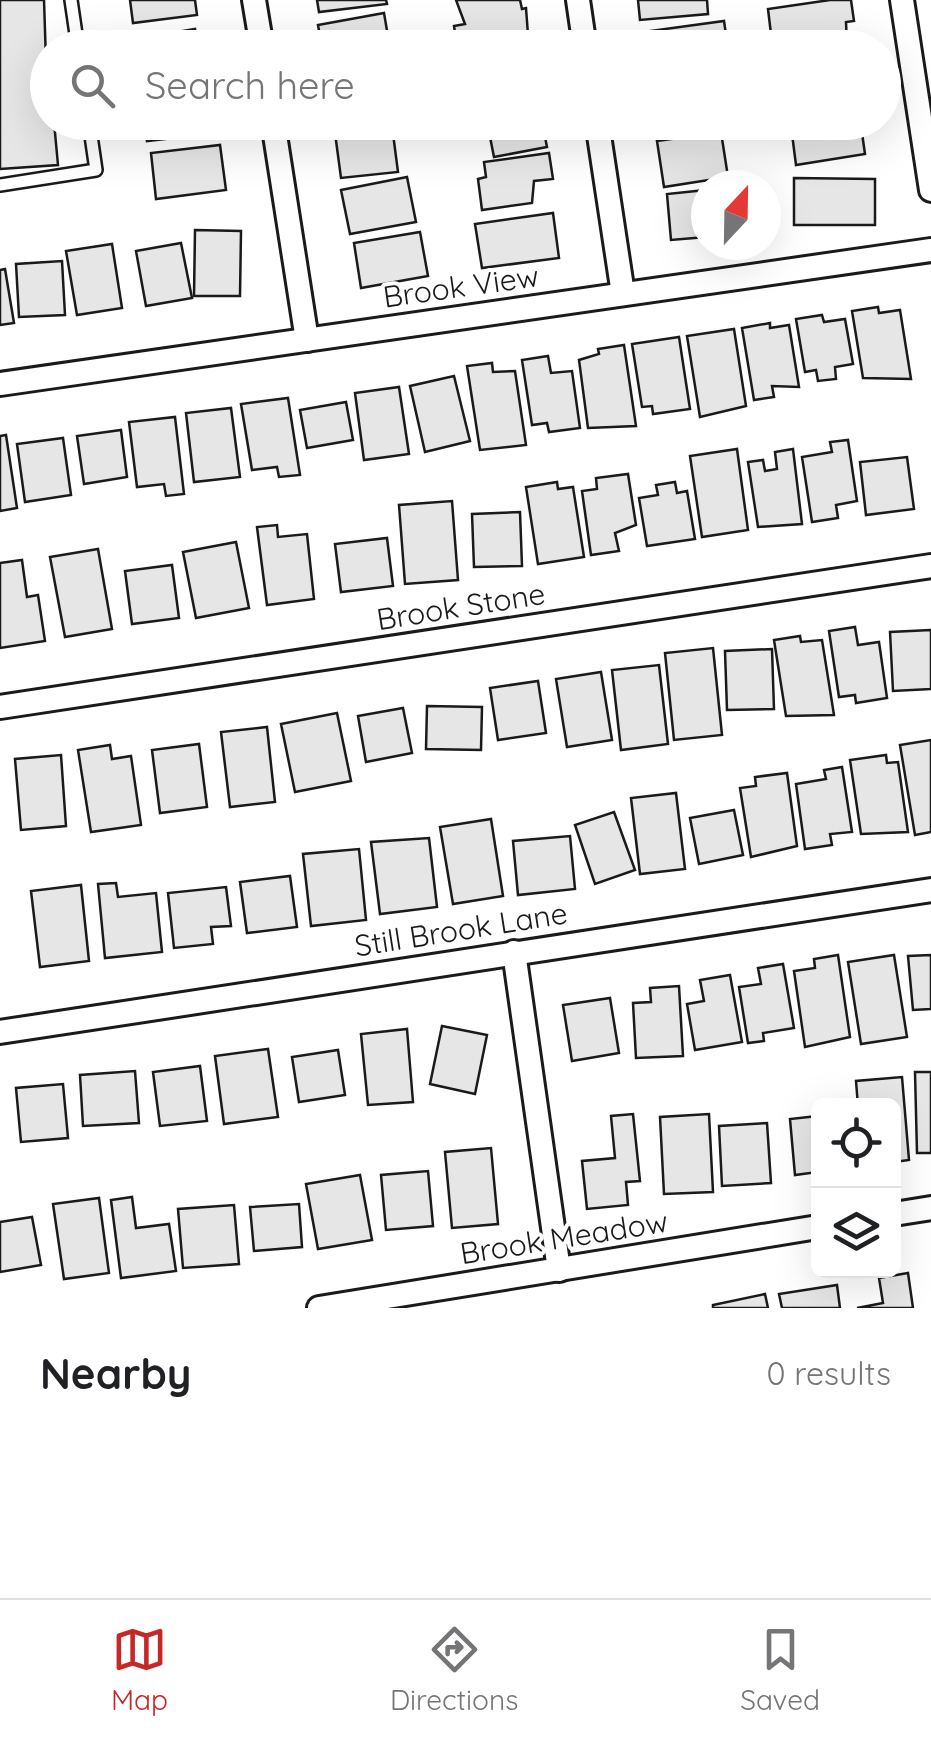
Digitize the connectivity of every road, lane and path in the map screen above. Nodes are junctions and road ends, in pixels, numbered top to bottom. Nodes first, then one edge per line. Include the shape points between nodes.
1 (71, 0) edge
2 (254, 0) edge
3 (578, 0) edge
4 (902, 0) edge
5 (75, 30) edge
6 (259, 30) edge
7 (582, 30) edge
8 (92, 140) edge
9 (276, 140) edge
10 (600, 140) edge
11 (0, 185) edge
12 (931, 190) edge
13 (931, 250) edge
14 (622, 294) junction
15 (307, 340) junction
16 (0, 384) edge
17 (931, 566) edge
18 (0, 707) edge
19 (931, 890) edge
20 (514, 952) junction
21 (0, 1032) edge
22 (931, 1208) edge
23 (901, 1213) edge
24 (811, 1227) edge
25 (559, 1270) junction
26 (319, 1308) edge

1 - 5 lane
2 - 6 street
3 - 7 street
4 - 12 street
8 - 11 lane via 96,170
9 - 15 street
10 - 14 street
13 - 14 street, Brook View
14 - 15 street, Brook View
15 - 16 street, Brook View
17 - 18 street, Brook Stone
19 - 20 street, Still Brook Lane
20 - 21 street, Still Brook Lane
20 - 25 street
22 - 23 street
24 - 25 street, Brook Meadow
25 - 26 street, Brook Meadow

